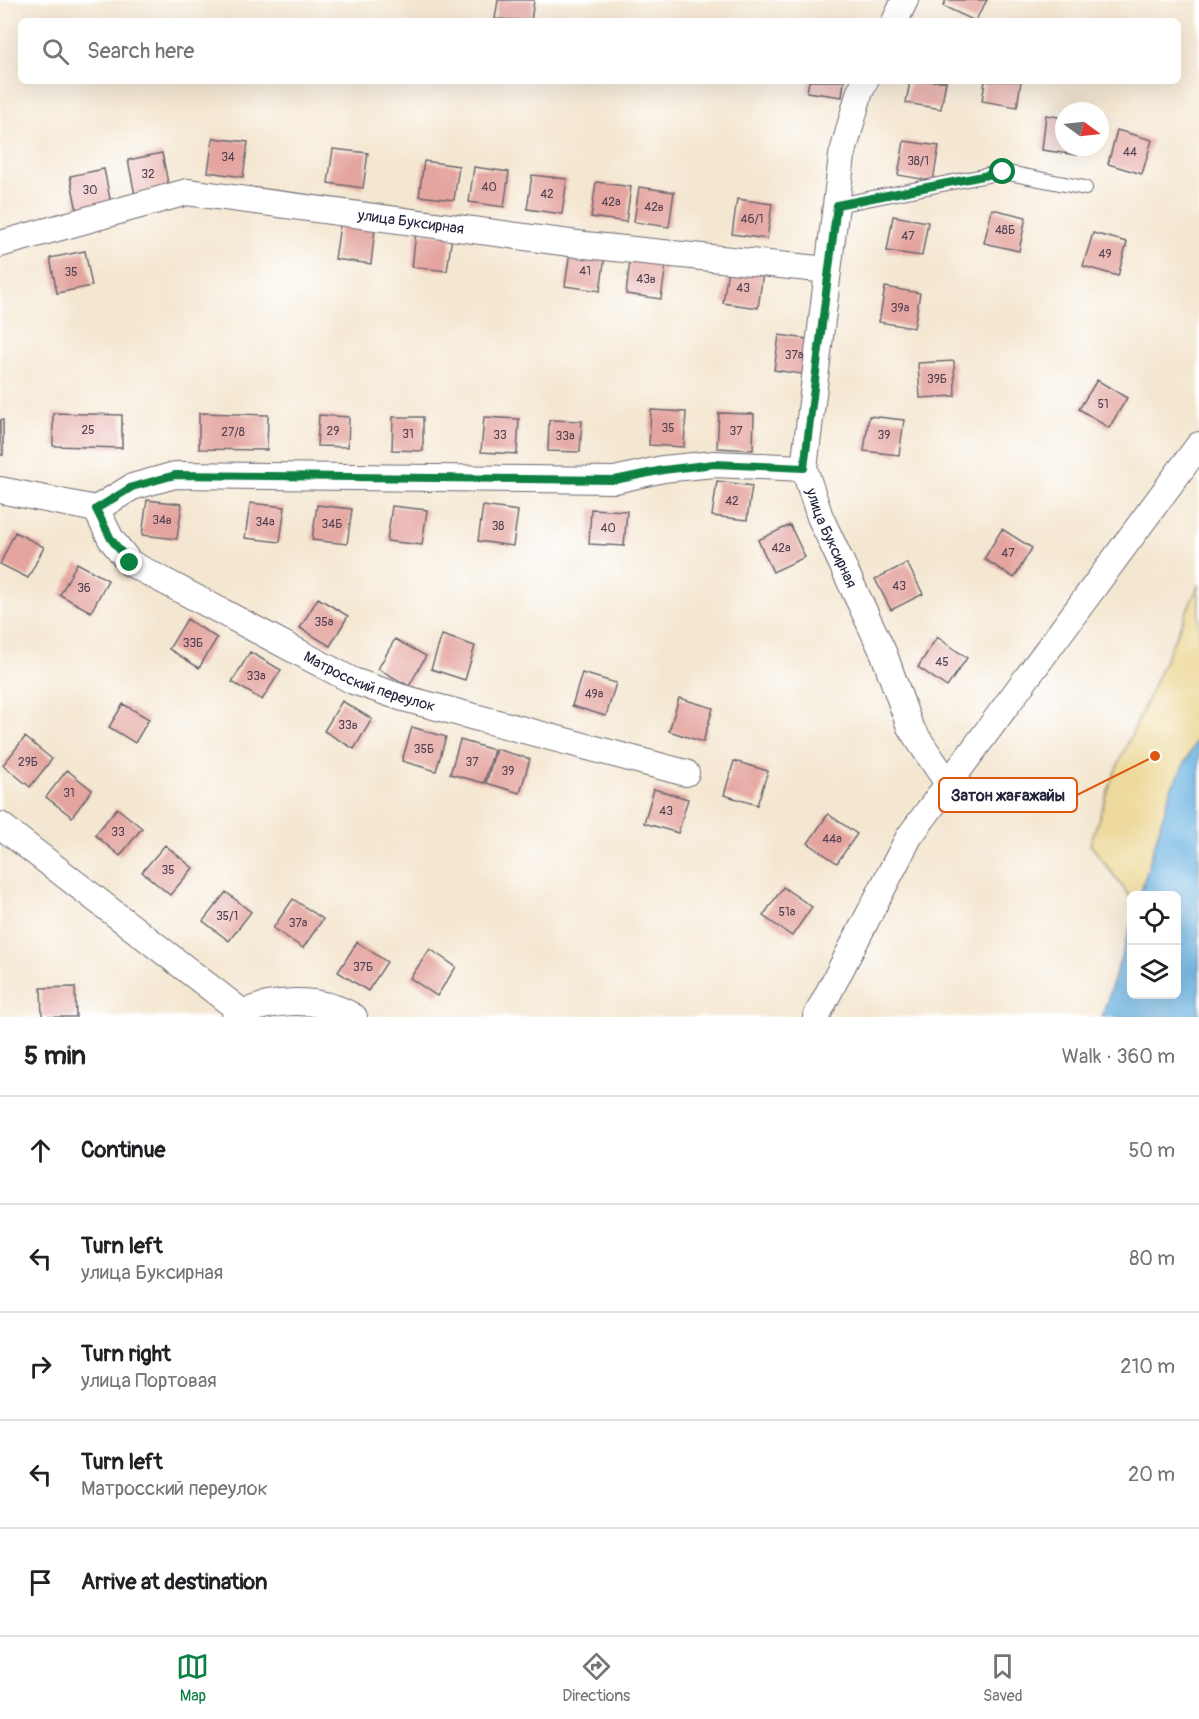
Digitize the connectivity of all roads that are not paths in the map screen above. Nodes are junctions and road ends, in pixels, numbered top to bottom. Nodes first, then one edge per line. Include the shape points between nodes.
1 (905, 0) edge
2 (896, 18) edge
3 (864, 84) edge
4 (1084, 188) dead end
5 (837, 205) junction
6 (0, 244) edge
7 (828, 270) junction
8 (1199, 445) edge
9 (804, 468) junction
10 (0, 490) edge
11 (96, 509) junction
12 (686, 773) dead end
13 (948, 785) junction
14 (0, 825) edge
15 (239, 1015) edge
16 (354, 1017) edge
17 (816, 1017) edge

1 - 2 street
3 - 5 street, улица Буксирная via 842,156
4 - 5 lane via 1003,172
5 - 7 street, улица Буксирная
6 - 7 street, улица Буксирная via 187,192 585,245
7 - 9 street, улица Буксирная
8 - 13 street
9 - 11 street via 714,464 615,480 175,475 132,487
9 - 13 street, улица Буксирная via 820,517 884,654 910,727
10 - 11 street
11 - 12 street, Матросский переулок via 111,539 130,563 353,681 403,698
13 - 17 street via 909,837
14 - 15 street
15 - 16 street via 278,1003 320,1004

